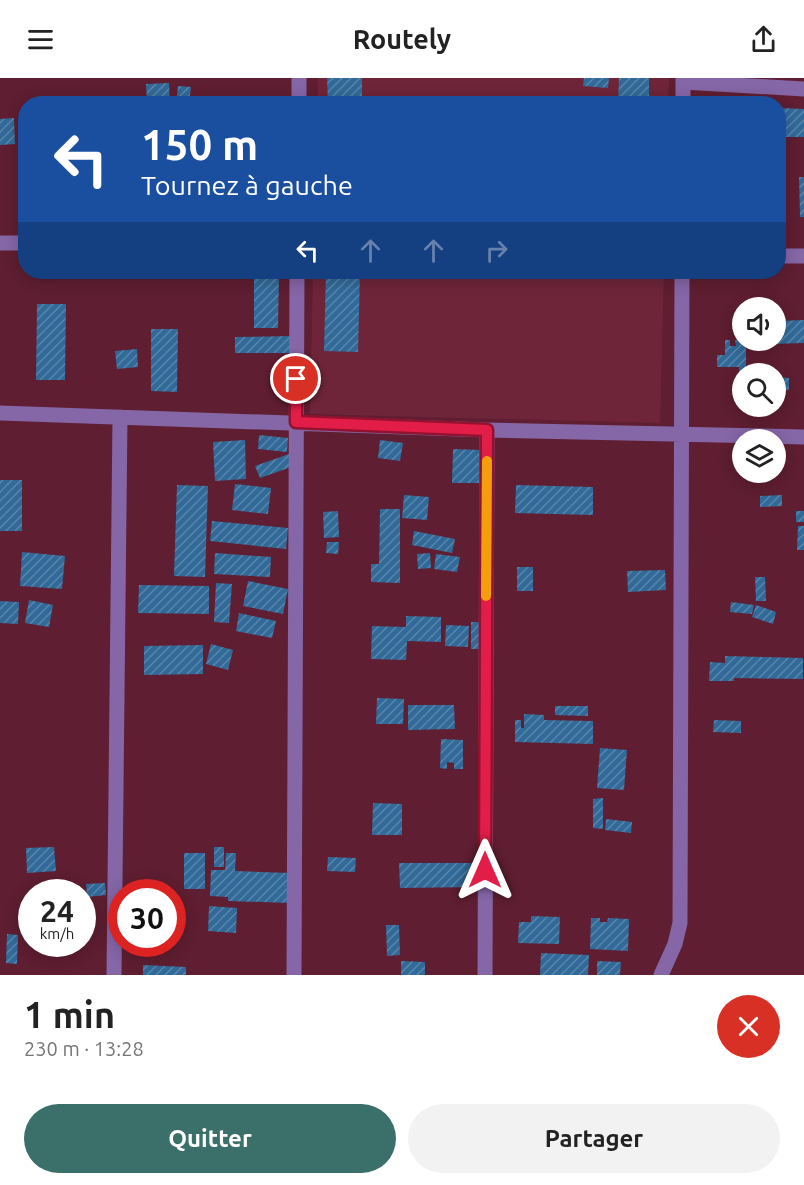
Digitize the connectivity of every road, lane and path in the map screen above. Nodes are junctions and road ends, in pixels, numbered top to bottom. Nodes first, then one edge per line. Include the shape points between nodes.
1 (299, 78) edge
2 (683, 80) edge
3 (804, 89) edge
4 (299, 96) edge
5 (683, 96) edge
6 (0, 243) edge
7 (18, 243) edge
8 (786, 256) edge
9 (804, 256) edge
10 (297, 279) edge
11 (682, 279) edge
12 (0, 413) edge
13 (120, 417) junction
14 (296, 422) junction
15 (487, 430) junction
16 (682, 433) junction
17 (804, 437) edge
18 (114, 975) edge
19 (294, 975) edge
20 (485, 975) edge
21 (661, 975) edge

1 - 4 street
2 - 3 street
2 - 5 street
6 - 7 street
8 - 9 street
10 - 14 street
11 - 16 street
12 - 13 street
13 - 14 street
13 - 18 street
14 - 15 street
14 - 19 street
15 - 16 street
15 - 20 street
16 - 17 street
16 - 21 street via 680,922

